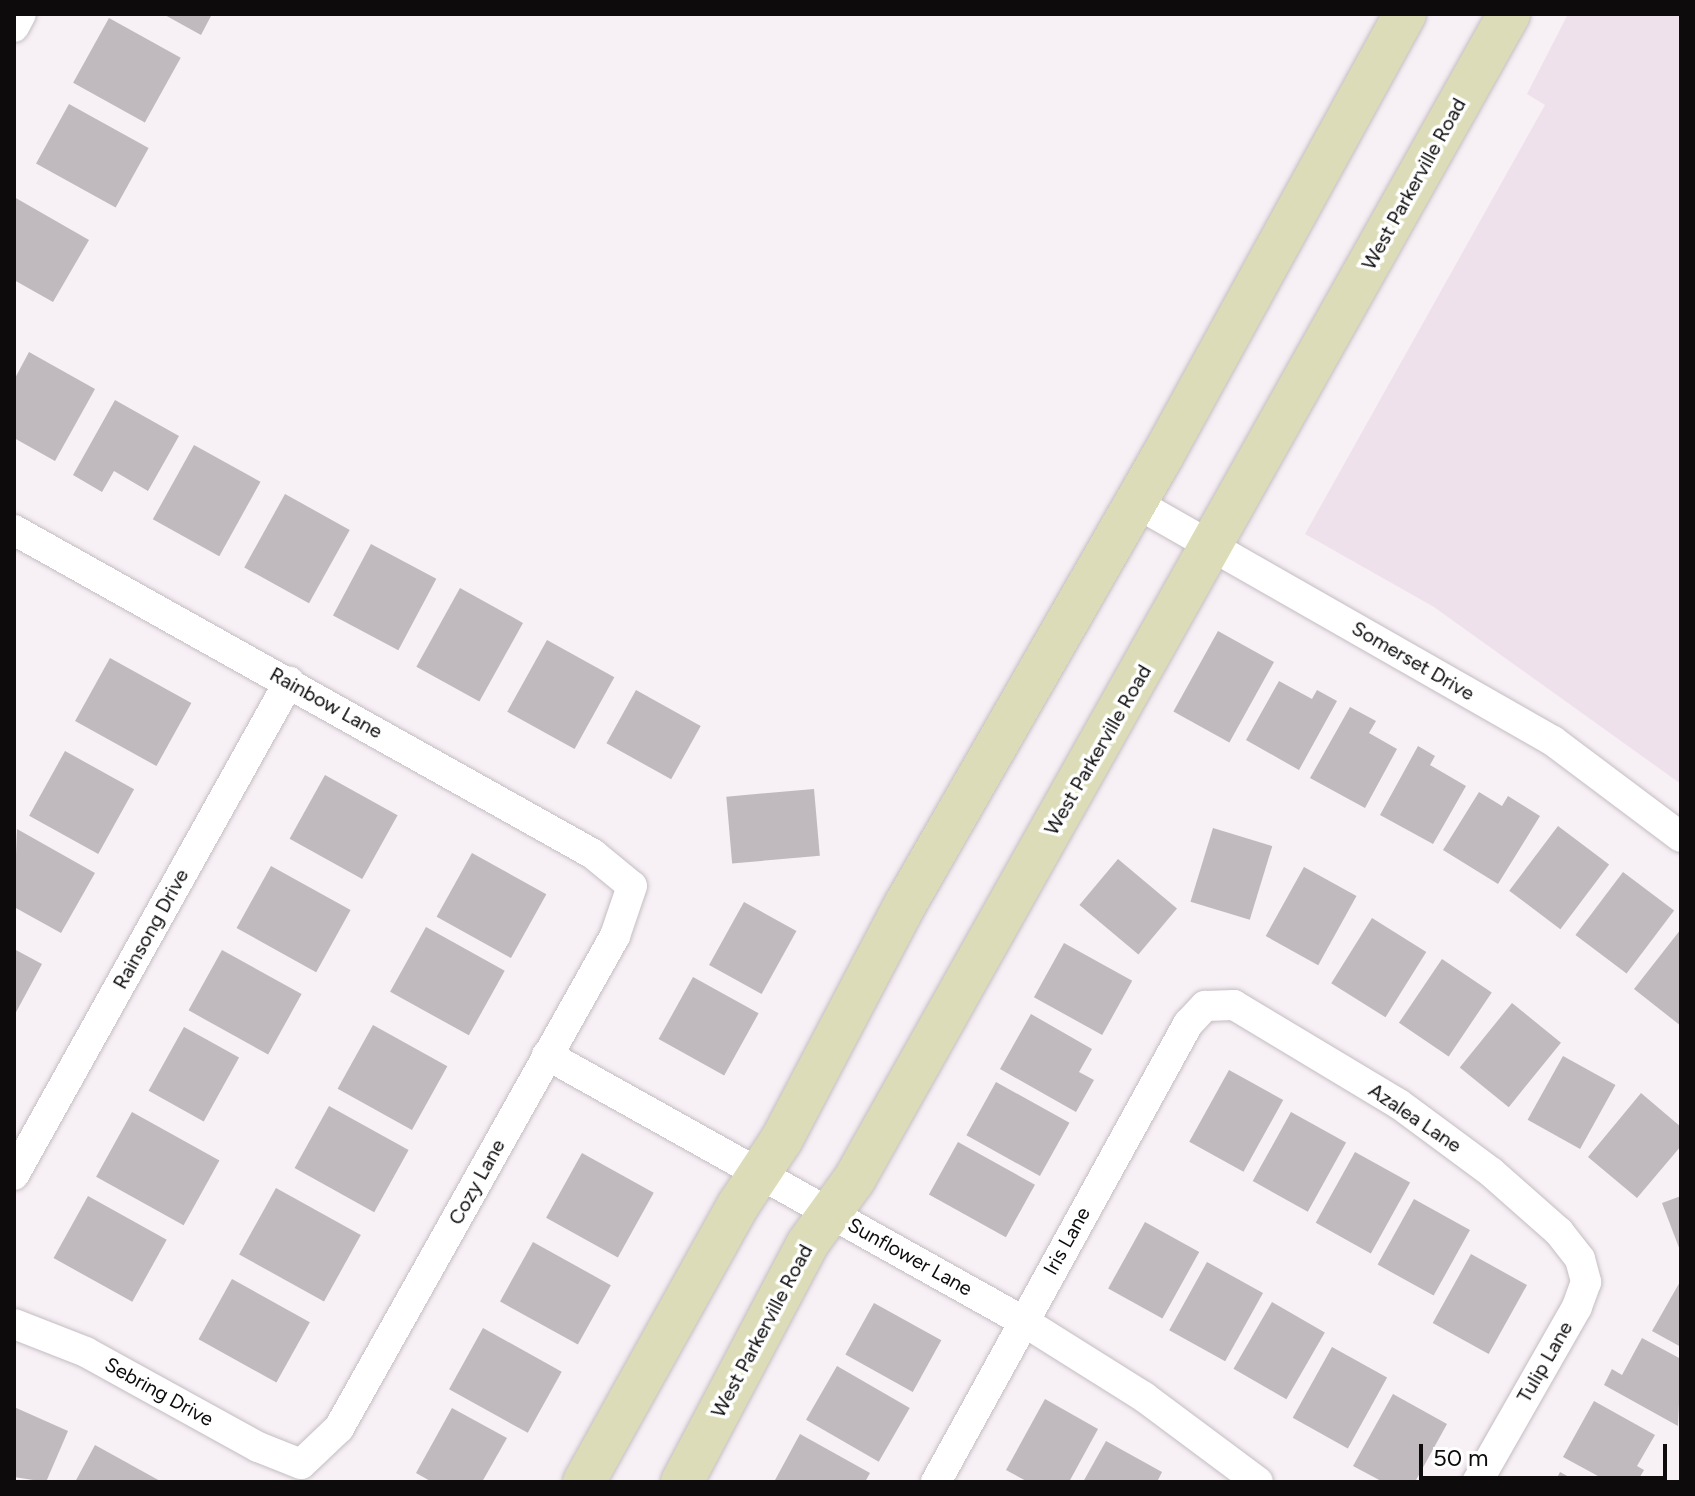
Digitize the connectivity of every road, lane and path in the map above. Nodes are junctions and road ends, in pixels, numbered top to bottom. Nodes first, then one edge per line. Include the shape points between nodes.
1 (21, 14) edge
2 (1405, 14) edge
3 (1509, 14) edge
4 (14, 27) edge
5 (1134, 502) junction
6 (14, 530) edge
7 (1213, 546) junction
8 (289, 682) junction
9 (1681, 837) edge
10 (632, 886) joint
11 (1205, 1006) joint
12 (547, 1055) junction
13 (760, 1172) junction
14 (14, 1175) edge
15 (831, 1213) junction
16 (1586, 1282) joint
17 (1023, 1321) junction
18 (14, 1324) edge
19 (301, 1464) joint
20 (584, 1482) edge
21 (682, 1482) edge
22 (936, 1482) edge
23 (1258, 1482) edge
24 (1477, 1482) edge

1 - 4 street
2 - 5 main road
3 - 7 main road, West Parkerville Road
5 - 7 street, Somerset Drive
5 - 13 main road via 913,889
6 - 8 street, Rainbow Lane
7 - 9 street, Somerset Drive via 1553,741
7 - 15 main road, West Parkerville Road
8 - 10 street, Rainbow Lane via 593,854
8 - 14 street, Rainsong Drive
10 - 12 street, Cozy Lane via 615,936
11 - 16 street, Azalea Lane via 1234,1005 1399,1104 1491,1172 1559,1232 1580,1259
11 - 17 street, Iris Lane via 1168,1056
12 - 13 street, Sunflower Lane
12 - 19 street, Cozy Lane via 339,1428
13 - 15 street, Sunflower Lane
13 - 20 main road
15 - 17 street, Sunflower Lane
15 - 21 main road, West Parkerville Road via 808,1243
16 - 24 street, Tulip Lane via 1577,1307
17 - 22 street, Iris Lane
17 - 23 street, Sunflower Lane via 1144,1397
18 - 19 street, Sebring Drive via 86,1352 258,1447

